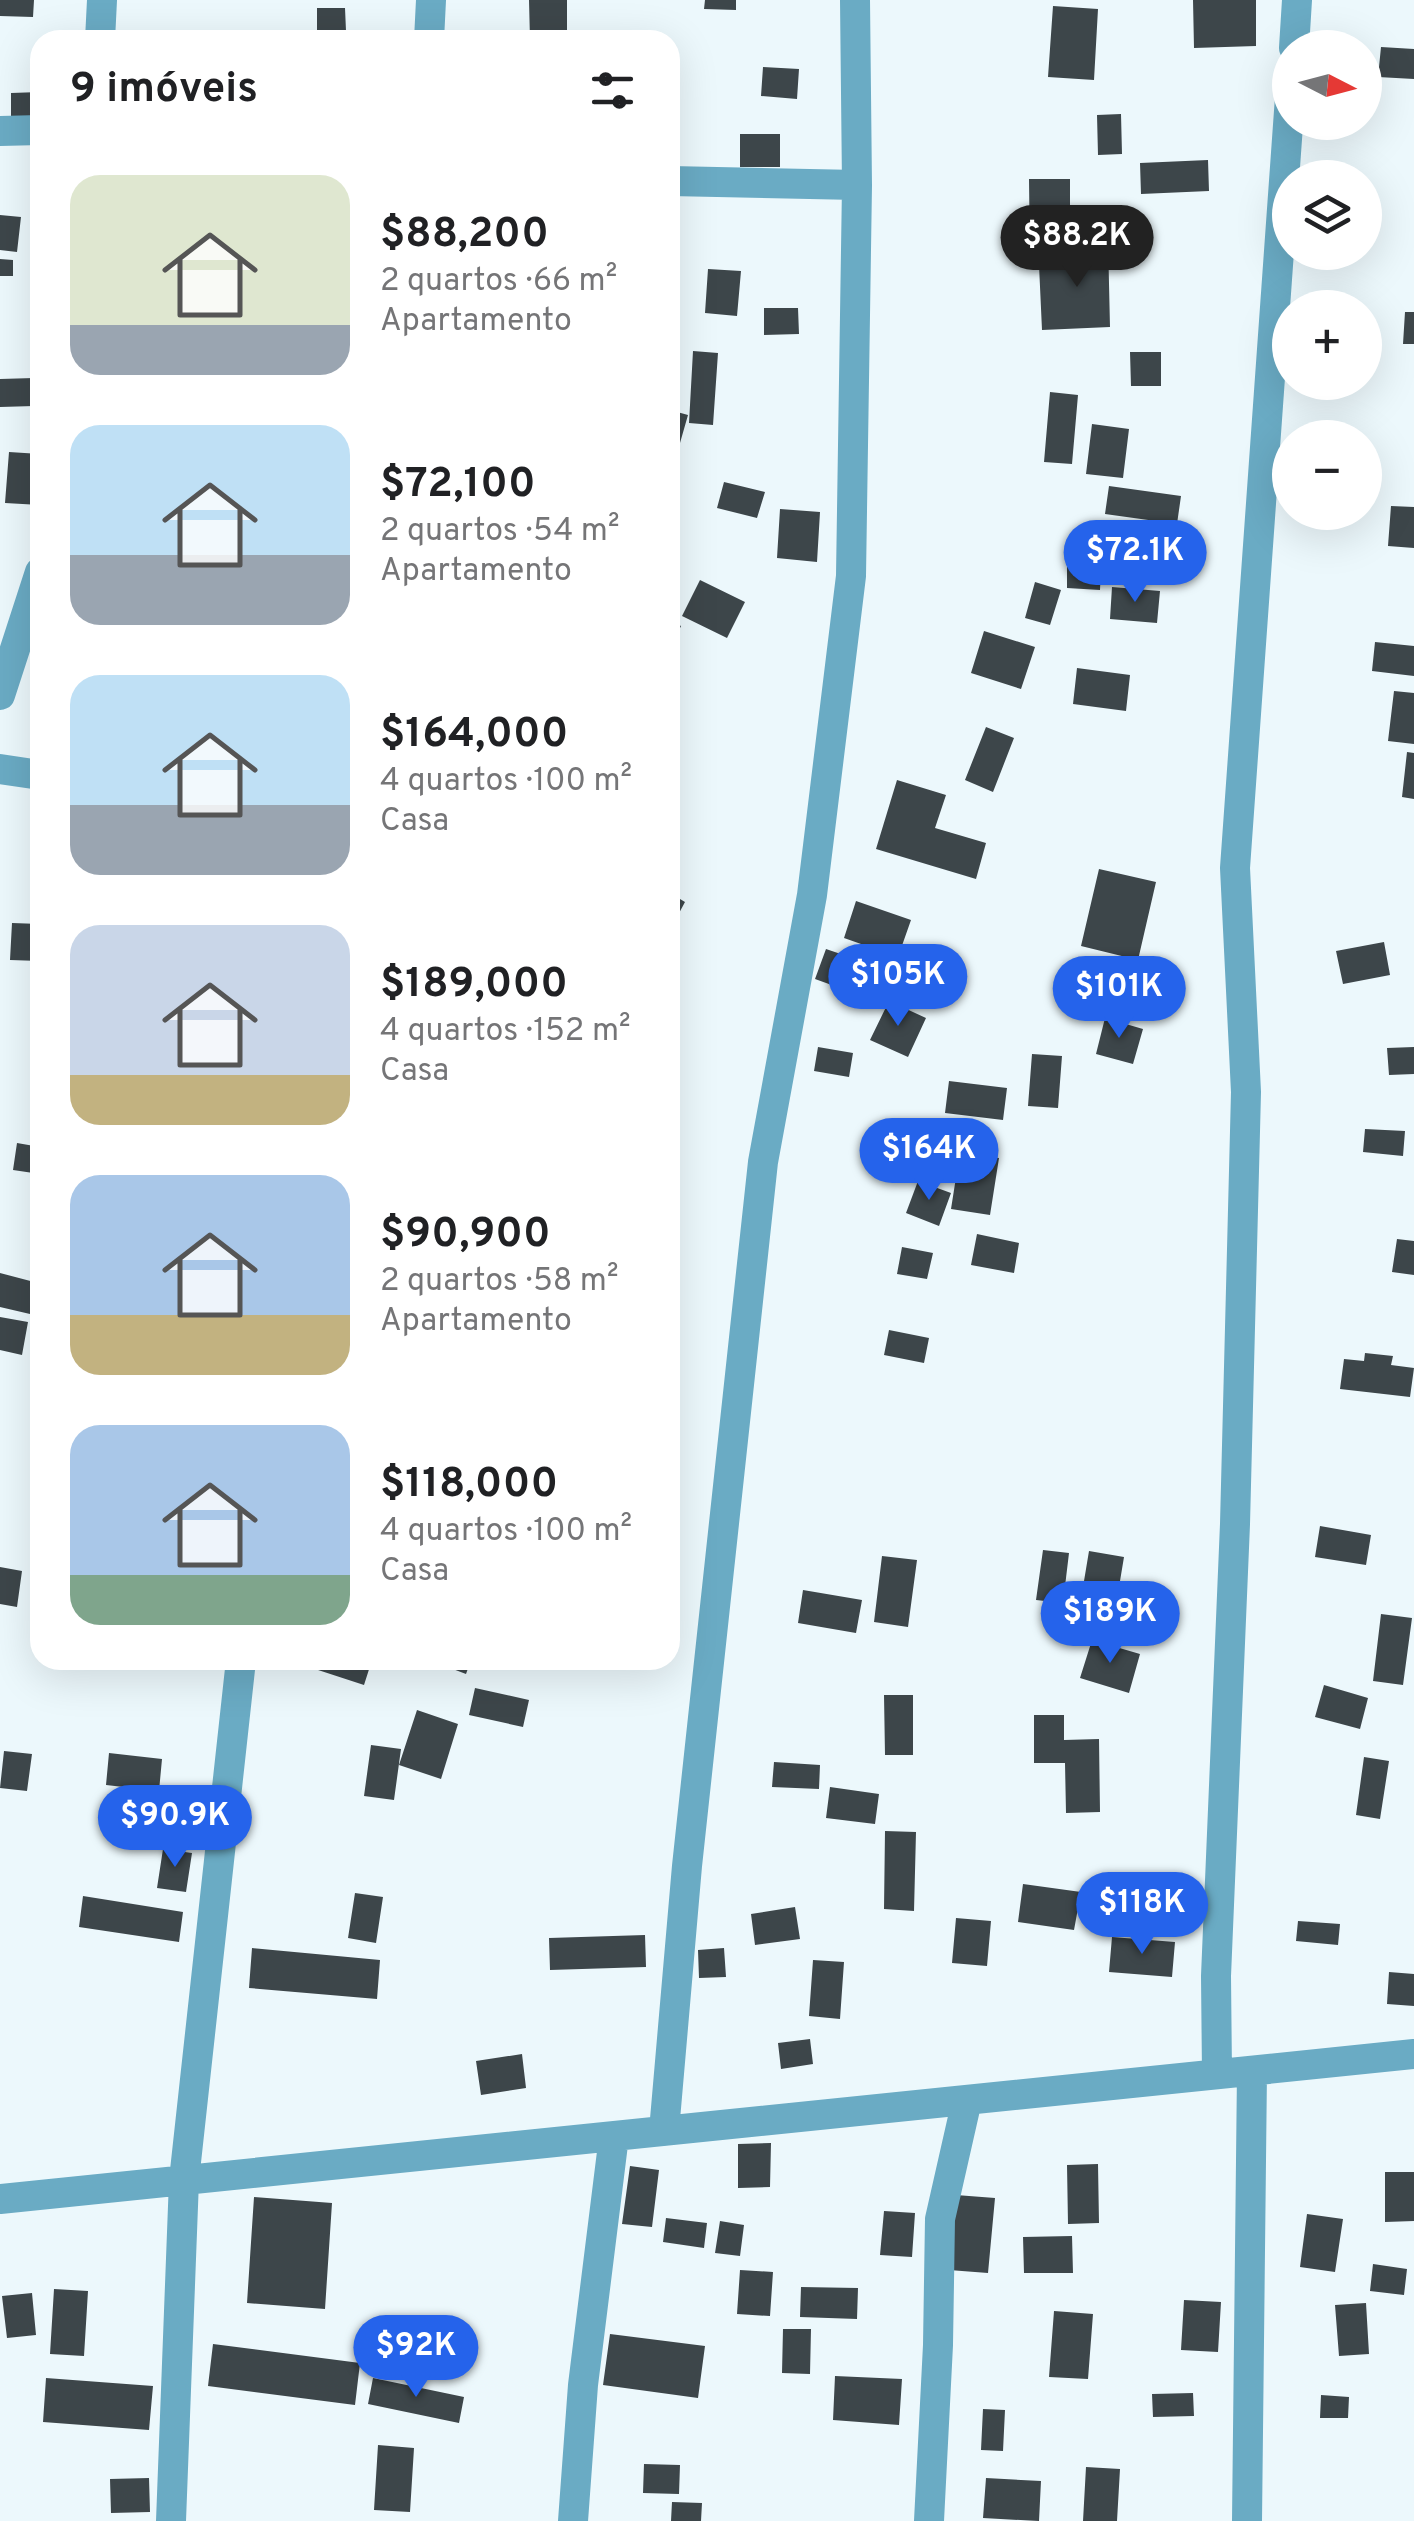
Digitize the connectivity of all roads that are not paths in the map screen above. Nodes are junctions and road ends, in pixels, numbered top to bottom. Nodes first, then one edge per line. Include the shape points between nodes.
1 (102, 0) edge
2 (432, 0) edge
3 (855, 0) edge
4 (1297, 0) edge
5 (100, 30) edge
6 (429, 30) edge
7 (1295, 30) edge
8 (30, 130) edge
9 (0, 132) edge
10 (1287, 140) edge
11 (680, 181) edge
12 (856, 185) junction
13 (30, 603) edge
14 (0, 695) edge
15 (0, 769) edge
16 (30, 773) edge
17 (241, 1670) edge
18 (1414, 2054) edge
19 (1252, 2071) junction
20 (1218, 2074) junction
21 (967, 2100) junction
22 (664, 2131) junction
23 (614, 2136) junction
24 (184, 2180) junction
25 (0, 2199) edge
26 (172, 2521) edge
27 (574, 2521) edge
28 (929, 2521) edge
29 (1247, 2521) edge

1 - 5 street
2 - 6 street
3 - 12 street
4 - 7 street
8 - 9 street
10 - 20 street via 1235,868 1246,1092
11 - 12 street
12 - 22 street via 852,576 812,894 763,1162
13 - 14 street
15 - 16 street
17 - 24 street
18 - 19 street
19 - 20 street
19 - 29 street
20 - 21 street
21 - 22 street
21 - 28 street via 940,2219
22 - 23 street
23 - 24 street
23 - 27 street via 582,2386
24 - 25 street
24 - 26 street

